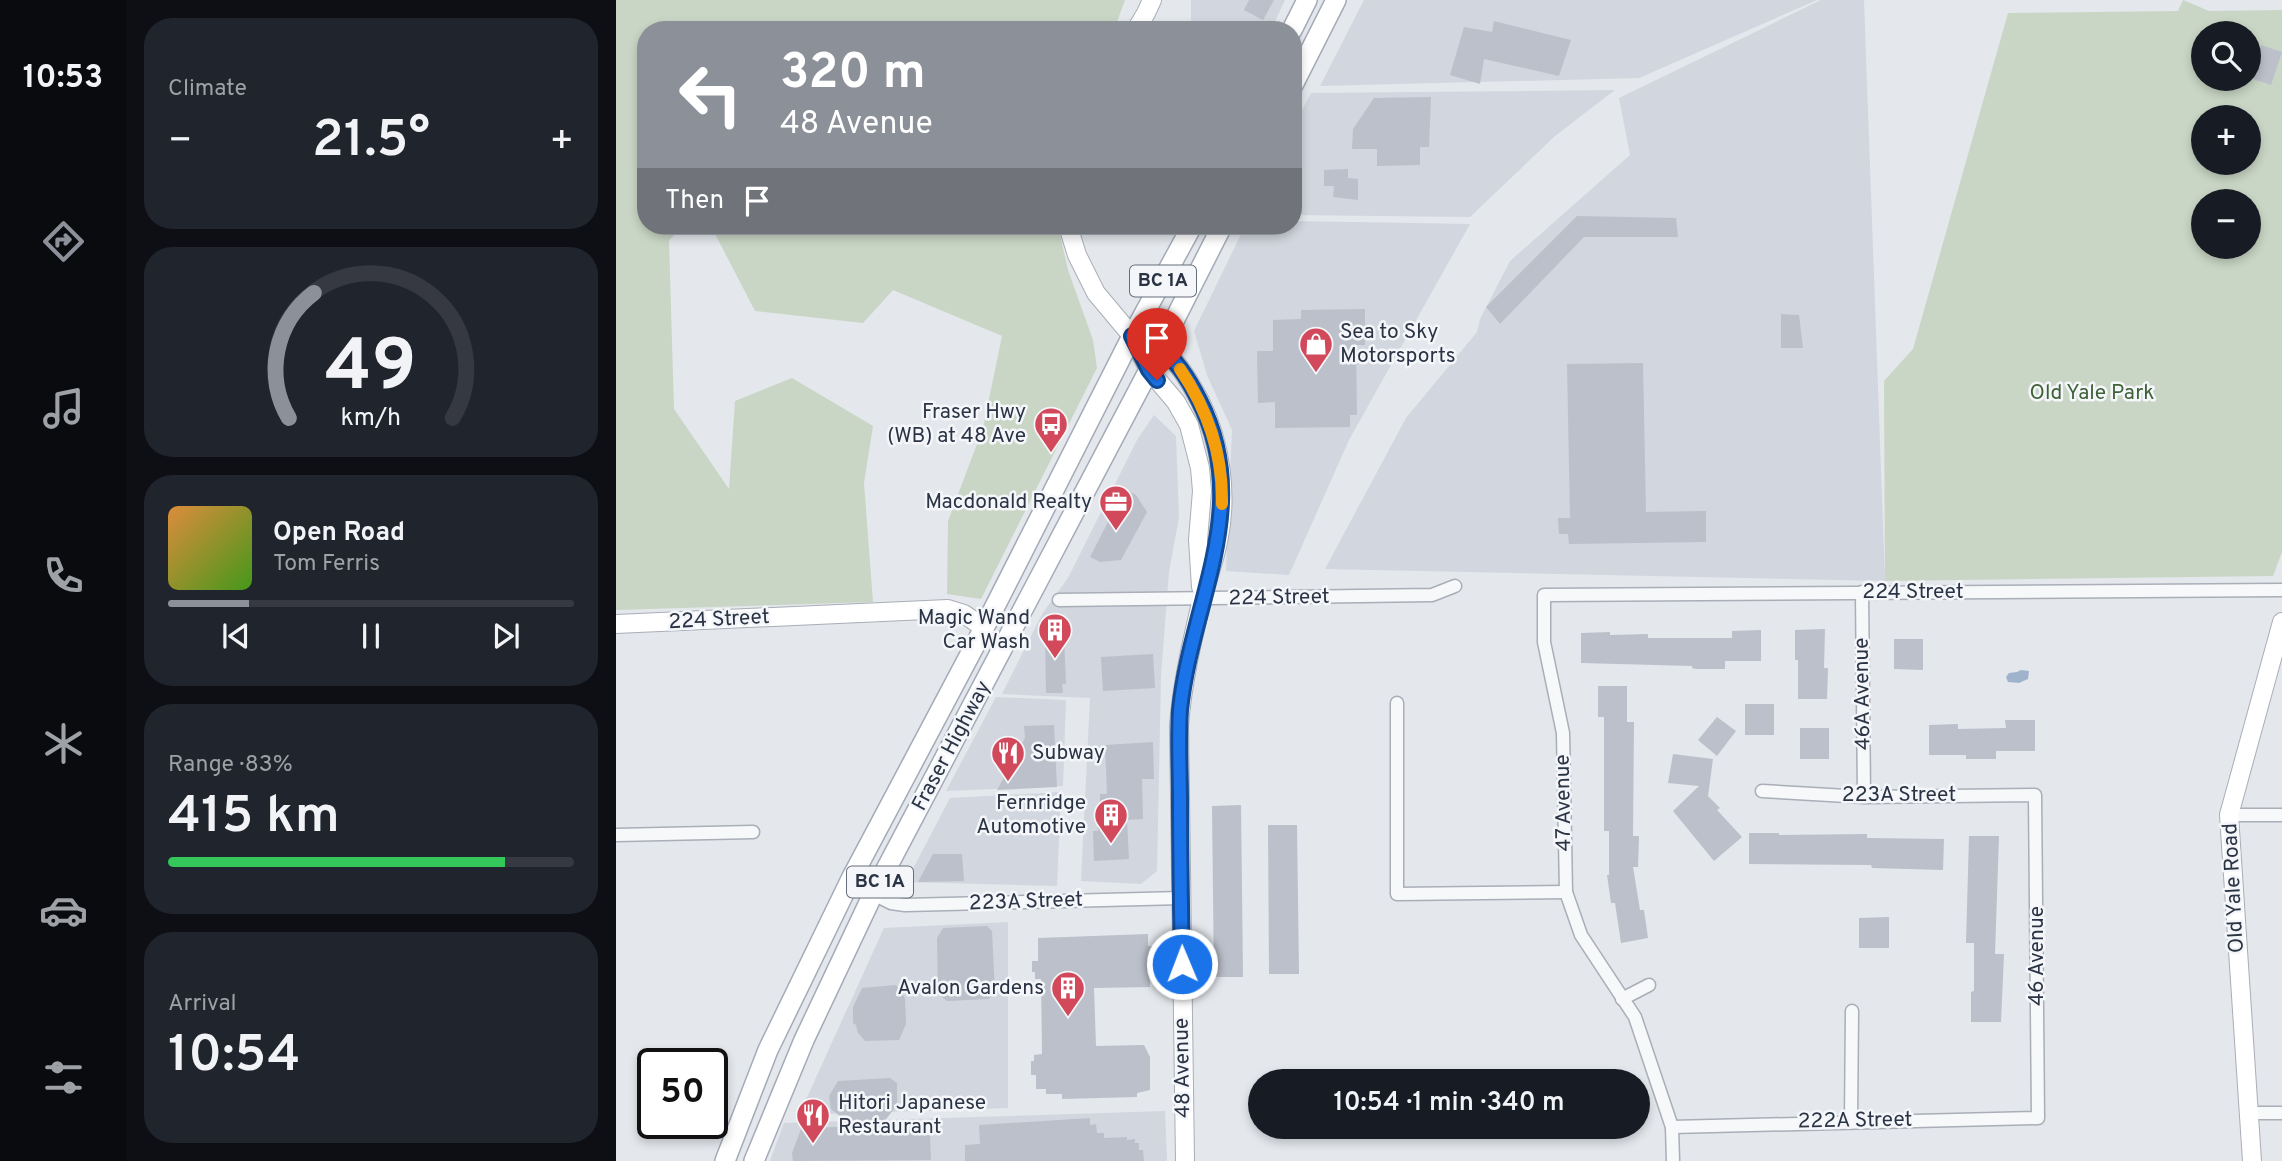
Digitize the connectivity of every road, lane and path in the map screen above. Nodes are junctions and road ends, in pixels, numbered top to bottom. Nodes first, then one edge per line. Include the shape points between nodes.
1 (1152, 0) edge
2 (1307, 0) edge
3 (1336, 0) edge
4 (1141, 21) edge
5 (1296, 21) edge
6 (1302, 67) edge
7 (1070, 235) edge
8 (1187, 235) edge
9 (1217, 235) edge
10 (1132, 336) junction
11 (1160, 348) junction
12 (1149, 370) junction
13 (1455, 586) dead end
14 (2282, 590) edge
15 (1862, 592) junction
16 (1544, 595) joint
17 (1059, 600) dead end
18 (1202, 600) junction
19 (2282, 622) edge
20 (616, 624) edge
21 (984, 628) junction
22 (1397, 704) dead end
23 (1762, 791) dead end
24 (2035, 794) joint
25 (1864, 797) junction
26 (2229, 815) junction
27 (2282, 815) edge
28 (752, 832) dead end
29 (616, 835) edge
30 (1566, 892) junction
31 (873, 894) junction
32 (1181, 898) junction
33 (1649, 985) dead end
34 (1622, 999) junction
35 (1852, 1011) dead end
36 (2248, 1113) junction
37 (2282, 1113) edge
38 (2038, 1118) joint
39 (1851, 1121) junction
40 (1672, 1127) junction
41 (725, 1161) edge
42 (754, 1161) edge
43 (1185, 1161) edge
44 (1673, 1161) edge
45 (2252, 1161) edge

1 - 4 main road
2 - 5 main road
3 - 6 main road
7 - 10 main road, 48 Avenue via 1096,293
8 - 10 main road, Fraser Highway / BC 1A
9 - 11 main road, Fraser Highway / BC 1A
10 - 11 main road, 48 Avenue
10 - 12 main road, 48 Avenue
10 - 21 main road, Fraser Highway / BC 1A
11 - 12 main road, Fraser Highway / BC 1A
11 - 18 main road, 48 Avenue via 1192,387 1206,413 1220,462 1219,541
12 - 18 main road, 48 Avenue via 1189,425 1196,450 1202,491 1198,540
12 - 31 main road, Fraser Highway / BC 1A
13 - 18 street, 224 Street via 1432,595
14 - 15 street, 224 Street
15 - 16 street, 224 Street
15 - 25 street, 46A Avenue
16 - 30 street, 47 Avenue via 1544,642 1563,733
17 - 18 street, 224 Street
18 - 32 main road, 48 Avenue via 1179,726
19 - 26 main road, Old Yale Road
20 - 21 main road, 224 Street via 948,610 964,614
21 - 41 main road, Fraser Highway / BC 1A via 800,982
22 - 30 street via 1397,894
23 - 25 street, 223A Street
24 - 25 street, 223A Street
24 - 38 street, 46 Avenue
26 - 27 street
26 - 36 main road, Old Yale Road
28 - 29 street
30 - 34 street, 47 Avenue via 1581,935
31 - 32 street, 223A Street via 905,905
31 - 42 main road, Fraser Highway / BC 1A via 804,1040
32 - 43 main road, 48 Avenue
33 - 34 street
34 - 40 street, 47 Avenue via 1635,1017
35 - 39 street
36 - 37 street
36 - 45 main road, Old Yale Road
38 - 39 street, 222A Street
39 - 40 street, 222A Street
40 - 44 street, 47 Avenue

